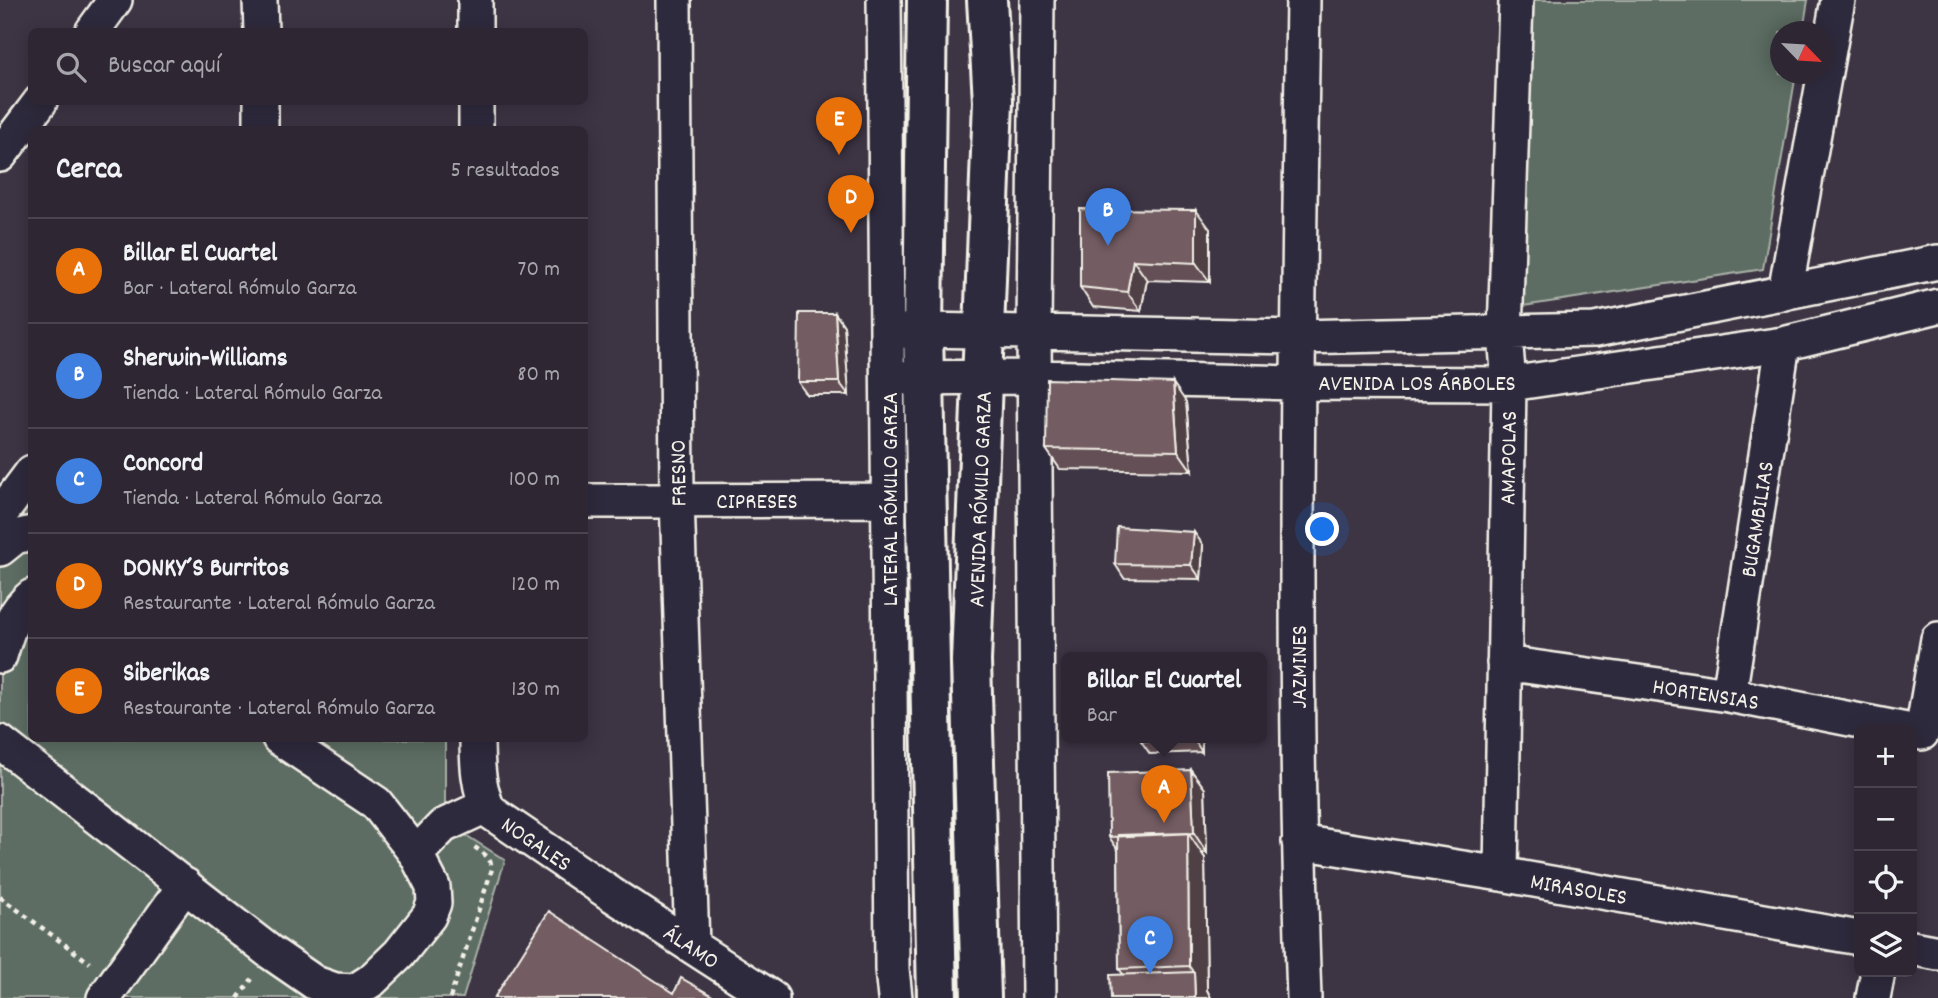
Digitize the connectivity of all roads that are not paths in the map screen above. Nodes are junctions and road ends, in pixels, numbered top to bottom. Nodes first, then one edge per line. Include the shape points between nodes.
1 (115, 0) edge
2 (260, 0) edge
3 (475, 0) edge
4 (674, 0) edge
5 (884, 0) edge
6 (927, 0) edge
7 (987, 0) edge
8 (1037, 0) edge
9 (1303, 0) edge
10 (1516, 0) edge
11 (1838, 0) edge
12 (95, 28) edge
13 (261, 28) edge
14 (475, 28) edge
15 (38, 105) edge
16 (261, 105) edge
17 (476, 105) edge
18 (261, 126) edge
19 (476, 126) edge
20 (0, 155) edge
21 (1938, 262) edge
22 (1785, 293) junction
23 (1938, 306) edge
24 (906, 331) junction
25 (985, 331) junction
26 (1034, 332) junction
27 (1504, 334) junction
28 (1298, 337) junction
29 (1783, 344) junction
30 (906, 377) junction
31 (984, 377) junction
32 (1034, 377) junction
33 (1298, 383) junction
34 (1509, 384) junction
35 (28, 477) edge
36 (677, 499) junction
37 (588, 500) edge
38 (888, 500) junction
39 (0, 514) edge
40 (28, 534) edge
41 (0, 549) edge
42 (28, 600) edge
43 (1938, 639) edge
44 (0, 656) edge
45 (1504, 663) junction
46 (1729, 695) junction
47 (1919, 733) edge
48 (285, 742) edge
49 (477, 742) edge
50 (0, 743) edge
51 (486, 806) junction
52 (1298, 842) junction
53 (416, 854) junction
54 (1501, 874) junction
55 (186, 886) junction
56 (611, 894) joint
57 (1854, 937) edge
58 (692, 945) junction
59 (1917, 949) edge
60 (1938, 953) edge
61 (1877, 977) edge
62 (110, 990) edge
63 (772, 998) edge
64 (895, 998) edge
65 (937, 998) edge
66 (981, 998) edge
67 (1040, 998) edge
68 (1304, 998) edge
69 (1873, 998) edge

1 - 12 street
2 - 13 street
3 - 14 street
4 - 36 street, FRESNO
5 - 24 street
6 - 24 main road, AVENIDA RÓMULO GARZA
7 - 25 main road, AVENIDA RÓMULO GARZA via 993,101
8 - 26 street
9 - 28 street, JAZMINES
10 - 27 street, AMAPOLAS
11 - 22 street
15 - 20 street
16 - 18 street
17 - 19 street
21 - 22 street, AVENIDA LOS ÁRBOLES
22 - 27 street, AVENIDA LOS ÁRBOLES via 1595,330
23 - 29 street, AVENIDA LOS ÁRBOLES
24 - 25 street, AVENIDA LOS ÁRBOLES
24 - 30 main road, AVENIDA RÓMULO GARZA
25 - 26 street, AVENIDA LOS ÁRBOLES
25 - 31 main road, AVENIDA RÓMULO GARZA
26 - 28 street, AVENIDA LOS ÁRBOLES
26 - 32 street
27 - 28 street, AVENIDA LOS ÁRBOLES
27 - 34 street, AMAPOLAS
28 - 33 street, JAZMINES
29 - 34 street, AVENIDA LOS ÁRBOLES
29 - 46 street, BUGAMBILIAS
30 - 31 street, AVENIDA LOS ÁRBOLES
30 - 38 street, LATERAL RÓMULO GARZA
30 - 65 main road, AVENIDA RÓMULO GARZA
31 - 32 street, AVENIDA LOS ÁRBOLES
31 - 66 main road, AVENIDA RÓMULO GARZA via 971,661
32 - 33 street, AVENIDA LOS ÁRBOLES
32 - 67 street
33 - 34 street, AVENIDA LOS ÁRBOLES
33 - 52 street, JAZMINES
34 - 45 street, AMAPOLAS
35 - 39 street
36 - 37 street, CIPRESES
36 - 38 street, CIPRESES
36 - 58 street, FRESNO
38 - 64 street, LATERAL RÓMULO GARZA
40 - 41 street
42 - 44 street via 10,623
43 - 47 street
45 - 46 street, HORTENSIAS
45 - 54 street, AMAPOLAS
46 - 47 street, HORTENSIAS
48 - 53 street via 376,803
49 - 51 street, NOGALES
50 - 55 street
51 - 53 street via 443,825
51 - 56 street, NOGALES
52 - 54 street, MIRASOLES
52 - 68 street, JAZMINES
53 - 55 street via 433,887 429,916 399,954 355,991 316,983
54 - 57 street, MIRASOLES
55 - 62 street
56 - 58 street, ÁLAMO
58 - 63 street, ÁLAMO
59 - 60 street
61 - 69 street

